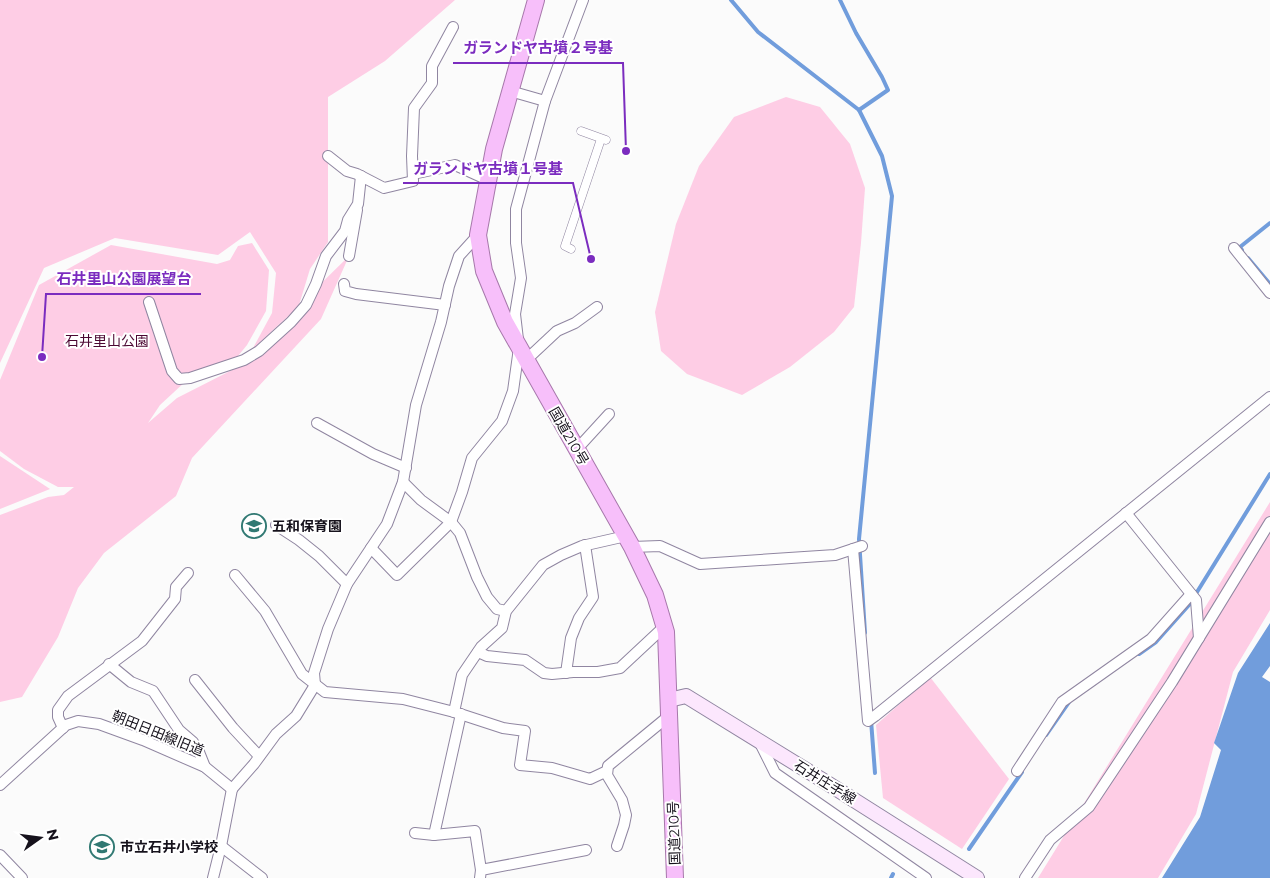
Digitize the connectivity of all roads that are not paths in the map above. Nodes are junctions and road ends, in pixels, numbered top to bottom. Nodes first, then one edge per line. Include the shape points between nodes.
1 (536, 0) edge
2 (583, 0) edge
3 (454, 27) dead end
4 (510, 91) junction
5 (544, 101) junction
6 (581, 131) dead end
7 (328, 156) dead end
8 (413, 174) junction
9 (361, 176) junction
10 (488, 180) junction
11 (358, 204) junction
12 (478, 236) junction
13 (1234, 248) dead end
14 (571, 249) dead end
15 (349, 256) dead end
16 (344, 284) dead end
17 (1270, 293) edge
18 (149, 302) dead end
19 (445, 305) junction
20 (597, 307) dead end
21 (523, 354) junction
22 (1270, 397) edge
23 (609, 414) dead end
24 (317, 423) dead end
25 (577, 449) junction
26 (406, 468) junction
27 (403, 482) junction
28 (1126, 513) junction
29 (451, 522) junction
30 (1270, 522) edge
31 (276, 525) dead end
32 (629, 542) junction
33 (585, 545) junction
34 (371, 548) junction
35 (188, 573) dead end
36 (235, 575) dead end
37 (346, 584) junction
38 (1194, 597) junction
39 (506, 611) junction
40 (665, 626) junction
41 (1199, 638) junction
42 (478, 652) junction
43 (109, 664) junction
44 (566, 673) junction
45 (195, 680) dead end
46 (315, 685) junction
47 (670, 708) junction
48 (457, 713) junction
49 (63, 728) junction
50 (758, 740) junction
51 (259, 756) junction
52 (204, 767) junction
53 (607, 771) junction
54 (1018, 771) dead end
55 (0, 785) edge
56 (232, 789) junction
57 (415, 833) dead end
58 (434, 835) junction
59 (221, 846) junction
60 (617, 846) dead end
61 (586, 850) dead end
62 (0, 855) edge
63 (481, 874) edge
64 (22, 878) edge
65 (213, 878) edge
66 (262, 878) edge
67 (675, 878) edge
68 (926, 878) edge
69 (977, 878) edge
70 (1025, 878) edge

1 - 4 highway, 国道210号
2 - 5 street
3 - 8 street via 432,66 432,83 414,108
4 - 5 street
4 - 10 highway, 国道210号
5 - 21 street via 516,209 521,278 515,314
6 - 14 street via 603,139 565,246
7 - 9 street via 347,171
8 - 9 street via 413,181 384,188
8 - 10 street via 455,165
9 - 11 street
10 - 12 highway, 国道210号
11 - 15 street
11 - 18 street via 345,231 326,256 306,305 259,351 244,360 190,378 179,378 172,371
12 - 19 street via 460,256
12 - 21 highway, 国道210号 via 484,271 504,322
13 - 17 street
16 - 19 street via 345,291 356,294
19 - 26 street via 416,405
20 - 21 street
21 - 25 highway, 国道210号
21 - 29 street via 502,421 472,458
22 - 28 street
23 - 25 street
24 - 26 street
25 - 32 highway, 国道210号
26 - 27 street
27 - 29 street
27 - 34 street via 388,524
28 - 32 street via 872,718 857,548 835,555 700,564 660,546
28 - 38 street
29 - 34 street via 397,576
29 - 39 street via 460,533 487,597 497,609
30 - 41 street
31 - 37 street via 319,556
32 - 33 street
32 - 40 highway, 国道210号 via 655,595
33 - 39 street via 544,565
33 - 44 street via 593,597 578,618 571,638
34 - 37 street
35 - 43 street via 176,587 175,599 142,641
36 - 46 street via 265,611 302,674
37 - 46 street via 314,673
38 - 41 street
38 - 54 street via 1151,639 1062,702
39 - 42 street via 502,628
40 - 44 street via 620,668
40 - 47 highway, 国道210号
41 - 70 street via 1089,807 1050,840
42 - 44 street via 525,660 544,673
42 - 48 street via 462,676
43 - 49 street via 68,696 58,710
43 - 52 street via 131,682 152,690 179,730 200,752
45 - 51 street
46 - 48 street via 326,692 403,699
46 - 51 street via 296,716
47 - 50 main road, 石井庄手線 via 686,696
47 - 53 street via 608,766
47 - 67 highway, 国道210号
48 - 53 street via 503,728 526,731 520,765 552,768 590,779
48 - 58 street
49 - 52 street, 朝田日田線旧道 via 78,721 99,724
49 - 55 street, 朝田日田線旧道
50 - 68 street via 775,772
50 - 69 main road, 石井庄手線
51 - 56 street
52 - 56 street, 朝田日田線旧道
53 - 60 street via 626,814
56 - 59 street
57 - 58 street
58 - 63 street via 475,831
59 - 65 street
59 - 66 street
61 - 63 street
62 - 64 street

